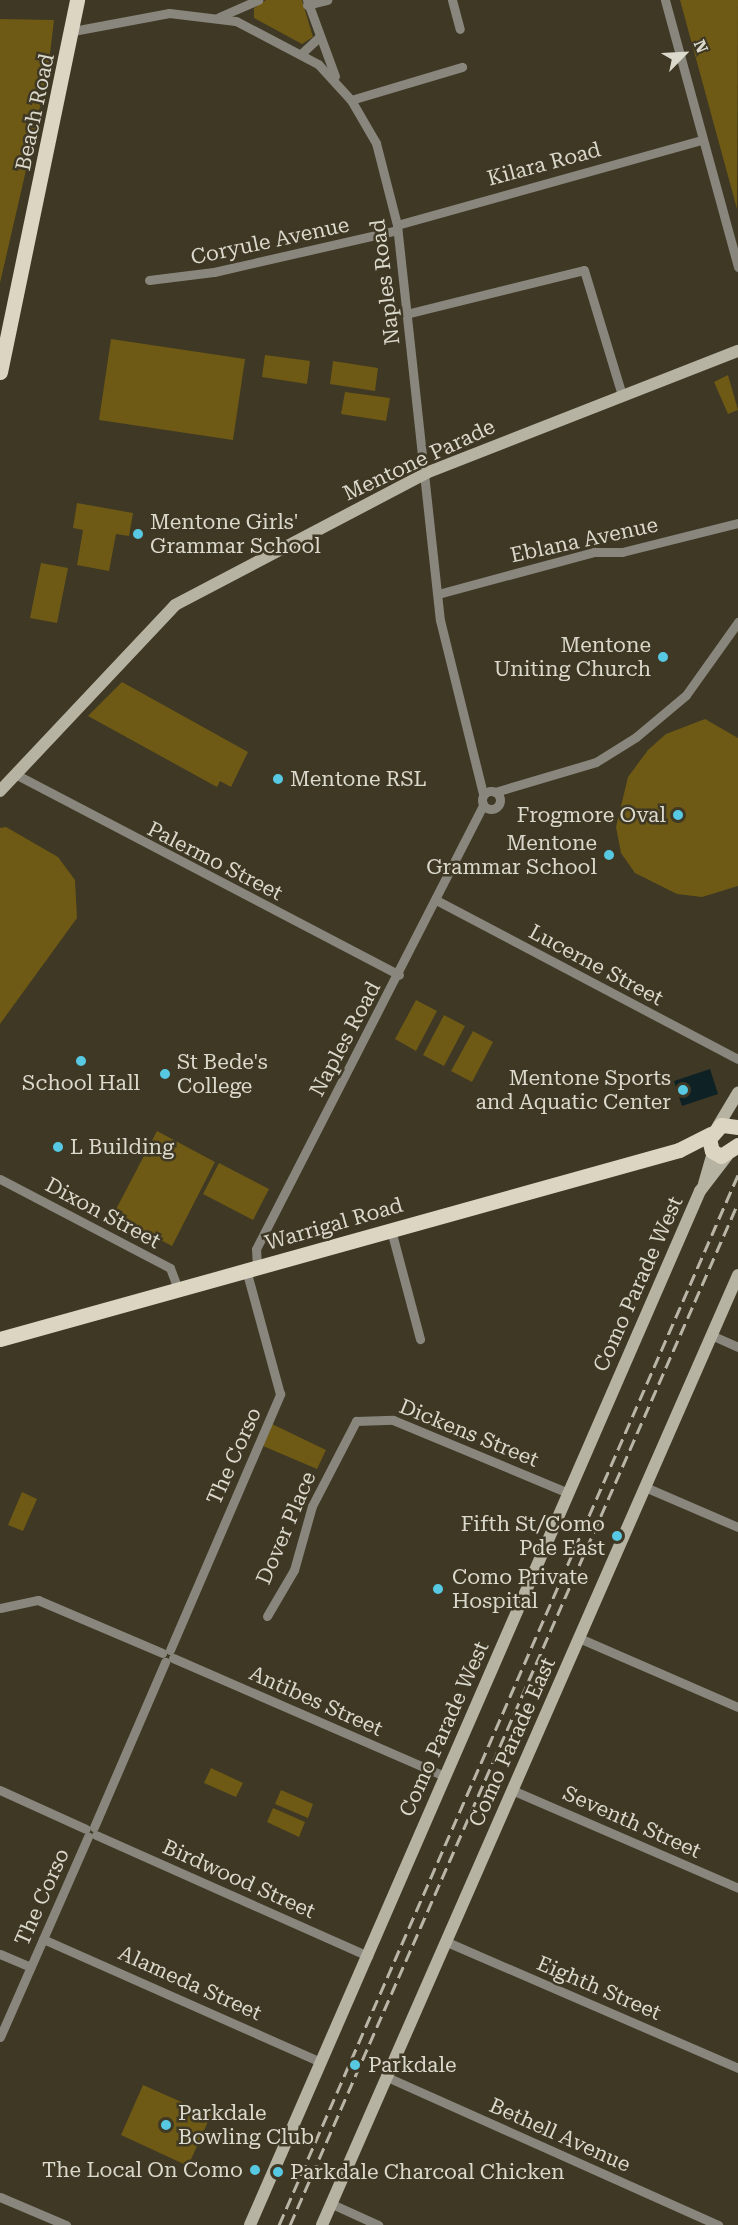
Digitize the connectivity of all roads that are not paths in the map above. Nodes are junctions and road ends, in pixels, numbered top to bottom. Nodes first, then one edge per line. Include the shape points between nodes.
1 (77, 0) edge
2 (258, 0) edge
3 (327, 0) edge
4 (452, 0) edge
5 (665, 0) edge
6 (307, 3) edge
7 (219, 17) junction
8 (460, 29) dead end
9 (73, 32) junction
10 (319, 38) junction
11 (302, 53) junction
12 (462, 67) dead end
13 (337, 82) junction
14 (351, 100) junction
15 (702, 140) junction
16 (397, 228) junction
17 (738, 267) edge
18 (149, 280) dead end
19 (406, 314) junction
20 (738, 344) edge
21 (738, 351) edge
22 (724, 354) junction
23 (0, 372) edge
24 (622, 395) junction
25 (426, 473) junction
26 (738, 523) edge
27 (438, 594) junction
28 (738, 622) edge
29 (17, 775) junction
30 (0, 791) edge
31 (493, 794) junction
32 (483, 805) junction
33 (493, 809) junction
34 (475, 829) junction
35 (438, 901) junction
36 (399, 975) junction
37 (738, 1059) edge
38 (738, 1093) edge
39 (738, 1125) edge
40 (714, 1130) junction
41 (679, 1150) junction
42 (722, 1151) edge
43 (0, 1179) edge
44 (391, 1230) junction
45 (252, 1269) junction
46 (738, 1275) edge
47 (178, 1289) junction
48 (711, 1335) junction
49 (0, 1339) edge
50 (420, 1339) dead end
51 (738, 1347) edge
52 (338, 1454) joint
53 (645, 1487) junction
54 (568, 1492) junction
55 (738, 1527) edge
56 (0, 1608) edge
57 (267, 1616) dead end
58 (579, 1638) junction
59 (167, 1656) junction
60 (738, 1707) edge
61 (444, 1776) junction
62 (0, 1790) edge
63 (512, 1790) junction
64 (91, 1832) junction
65 (738, 1888) edge
66 (43, 1939) junction
67 (447, 1942) junction
68 (0, 1954) edge
69 (368, 1956) junction
70 (30, 1967) junction
71 (0, 2037) edge
72 (321, 2062) junction
73 (738, 2068) edge
74 (387, 2077) junction
75 (0, 2197) edge
76 (332, 2204) junction
77 (66, 2225) edge
78 (250, 2225) edge
79 (322, 2225) edge
80 (378, 2225) edge
81 (718, 2225) edge

1 - 9 main road, Beach Road
2 - 7 street
3 - 6 street
4 - 8 street
5 - 15 street
6 - 10 street
7 - 9 street, Naples Road via 142,15
7 - 11 street, Naples Road
9 - 23 main road, Beach Road
10 - 11 street
10 - 13 street
11 - 13 street, Naples Road
12 - 14 street
13 - 14 street, Naples Road
14 - 16 street, Naples Road via 384,165
15 - 16 street, Kilara Road
15 - 17 street
16 - 18 street, Coryule Avenue via 204,274
16 - 19 street, Naples Road
19 - 24 street via 584,270
19 - 25 street, Naples Road
20 - 22 street, Mentone Parade
21 - 22 street, Mentone Parade
22 - 24 street, Mentone Parade
24 - 25 street, Mentone Parade
25 - 27 street, Naples Road
25 - 29 street, Mentone Parade via 175,605
26 - 27 street, Eblana Avenue via 622,552 594,552
27 - 31 street, Naples Road via 481,770
28 - 31 street, Naples Road via 686,695 636,737 596,762
29 - 30 street, Mentone Parade
29 - 36 street, Palermo Street
31 - 32 street, Naples Road
31 - 33 street, Naples Road
32 - 33 street
32 - 34 street, Naples Road
33 - 34 street, Naples Road
34 - 35 street, Naples Road
35 - 36 street, Naples Road
35 - 37 street, Lucerne Street
36 - 45 street, Naples Road via 256,1249
38 - 40 street
39 - 40 main road
40 - 41 main road, Warrigal Road
40 - 42 main road
41 - 42 main road, Warrigal Road
41 - 44 main road, Warrigal Road
42 - 54 street, Como Parade West
43 - 47 street, Dixon Street via 170,1268
44 - 45 main road, Warrigal Road
44 - 50 street
45 - 47 main road, Warrigal Road
45 - 59 street, The Corso via 280,1395
46 - 48 street, Como Parade East
47 - 49 main road, Warrigal Road
48 - 51 street
48 - 53 street, Como Parade East
52 - 54 street, Dickens Street via 356,1421 393,1420
52 - 57 street, Dover Place via 312,1506 294,1570
53 - 55 street
53 - 58 street, Como Parade East
54 - 61 street, Como Parade West
56 - 59 street, Antibes Street via 38,1600
58 - 60 street
58 - 63 street, Como Parade East
59 - 61 street, Antibes Street
59 - 64 street, The Corso
61 - 69 street, Como Parade West
62 - 64 street, Birdwood Street
63 - 65 street, Seventh Street
63 - 67 street, Como Parade East
64 - 66 street, The Corso
64 - 69 street, Birdwood Street
66 - 70 street, The Corso
66 - 72 street, Alameda Street
67 - 73 street, Eighth Street
67 - 74 street, Como Parade East
68 - 70 street
69 - 72 street, Como Parade West
70 - 71 street, The Corso
72 - 78 street, Como Parade West
74 - 76 street, Como Parade East
74 - 81 street, Bethell Avenue
75 - 77 street
76 - 79 street, Como Parade East
76 - 80 street

